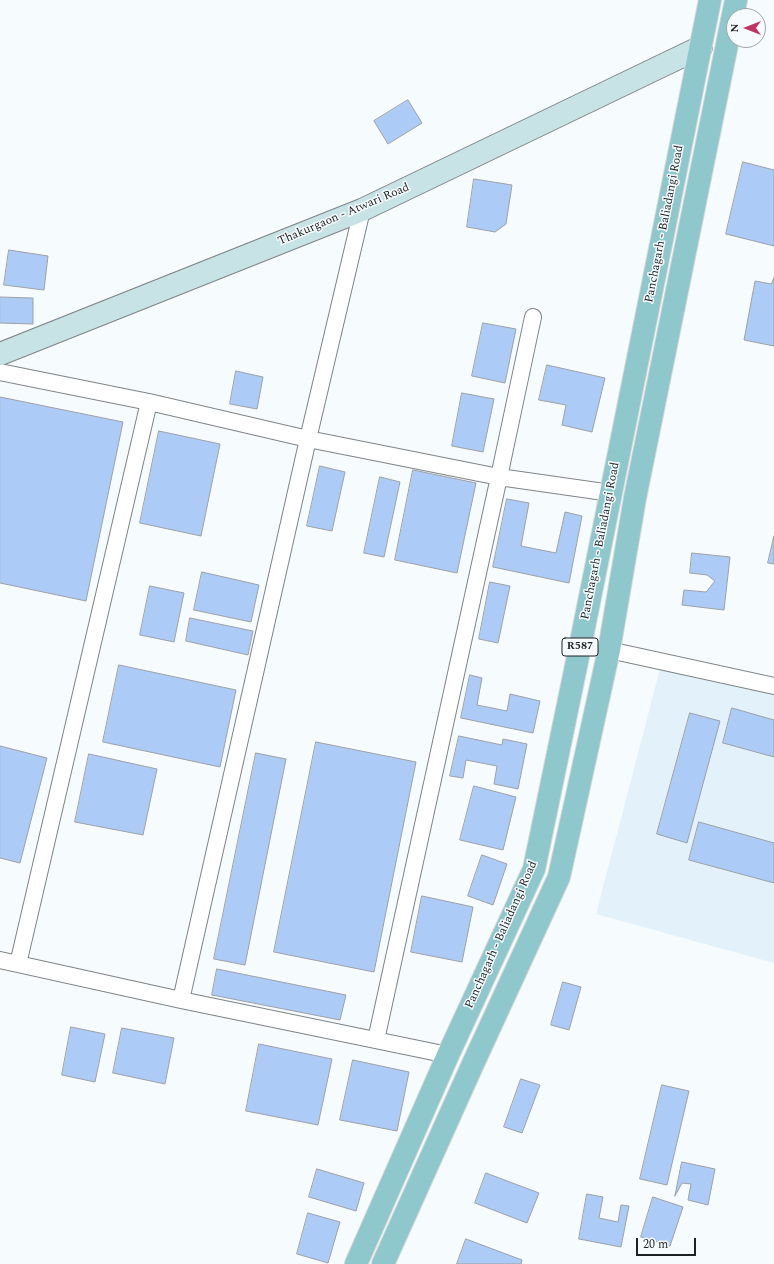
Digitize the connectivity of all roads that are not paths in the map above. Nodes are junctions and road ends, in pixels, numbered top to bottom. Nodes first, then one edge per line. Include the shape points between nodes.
1 (710, 0) edge
2 (736, 0) edge
3 (701, 47) junction
4 (362, 210) junction
5 (533, 317) dead end
6 (0, 354) edge
7 (0, 372) edge
8 (149, 402) junction
9 (308, 439) junction
10 (499, 477) junction
11 (611, 493) junction
12 (609, 650) junction
13 (774, 686) edge
14 (0, 960) edge
15 (18, 964) junction
16 (181, 1000) junction
17 (376, 1040) junction
18 (448, 1055) junction
19 (356, 1264) edge
20 (383, 1264) edge

1 - 3 main road, Panchagarh - Baliadangi Road / R587
2 - 12 main road, Panchagarh - Baliadangi Road / R587 via 635,498
3 - 4 main road, Thakurgaon - Atwari Road
3 - 11 main road, Panchagarh - Baliadangi Road / R587
4 - 6 main road, Thakurgaon - Atwari Road
4 - 9 street
5 - 10 street
7 - 8 street
8 - 9 street
8 - 15 street
9 - 10 street
9 - 16 street
10 - 11 street
10 - 17 street
11 - 18 main road, Panchagarh - Baliadangi Road / R587 via 534,869
12 - 13 street
12 - 20 main road, Panchagarh - Baliadangi Road / R587 via 559,877
14 - 15 street
15 - 16 street
16 - 17 street
17 - 18 street
18 - 19 main road, Panchagarh - Baliadangi Road / R587

